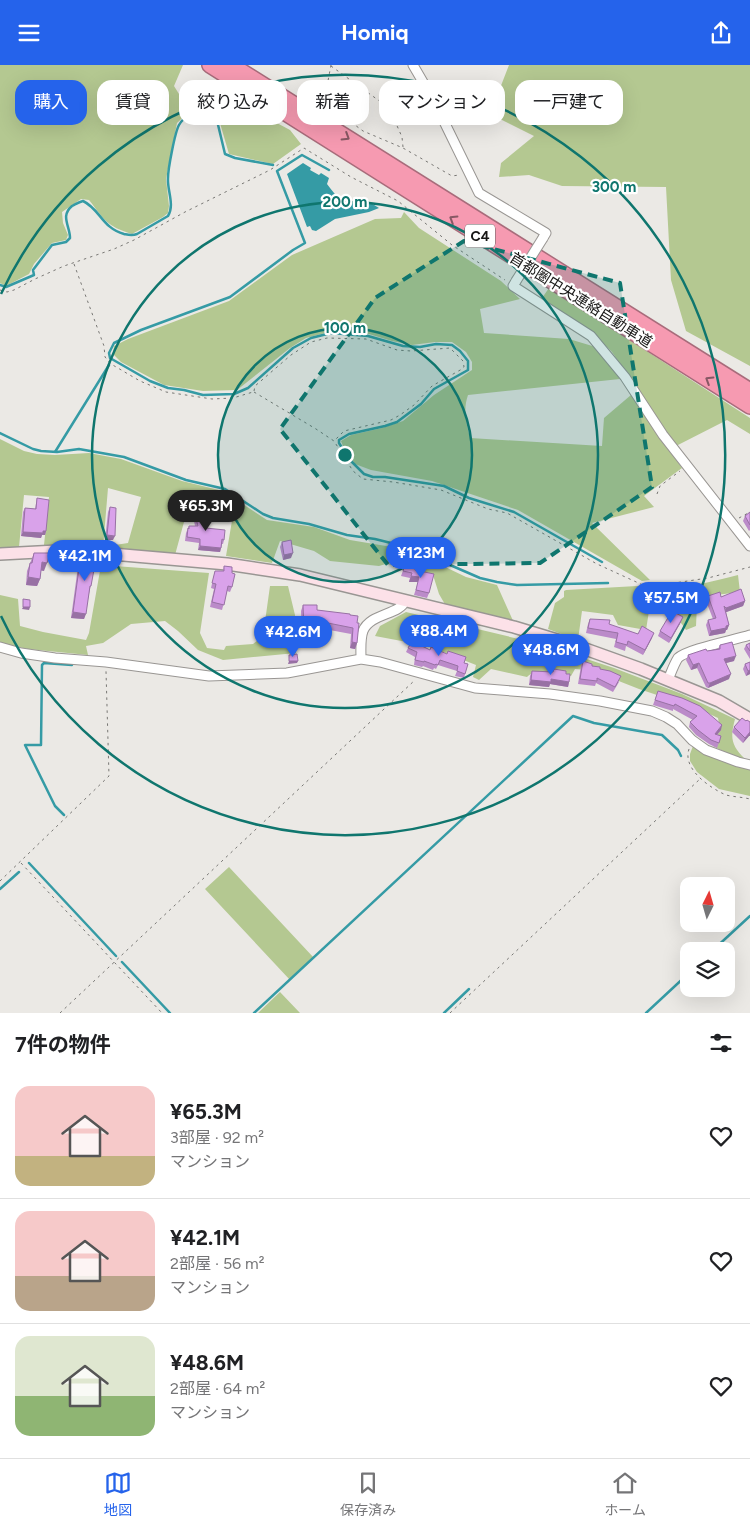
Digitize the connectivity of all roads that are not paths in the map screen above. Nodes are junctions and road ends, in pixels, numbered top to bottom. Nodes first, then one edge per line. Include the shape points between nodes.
1 (210, 65) edge
2 (231, 65) edge
3 (414, 65) edge
4 (750, 391) edge
5 (750, 406) edge
6 (750, 546) edge
7 (0, 554) edge
8 (405, 601) junction
9 (750, 635) edge
10 (0, 647) edge
11 (361, 659) junction
12 (668, 680) junction
13 (750, 719) edge
14 (750, 765) edge

5 -> 1 highway, 首都圏中央連絡自動車道 / C4
2 -> 4 highway, 首都圏中央連絡自動車道 / C4
3 - 6 street, bridge via 479,193 546,233 513,286 591,336
7 - 8 street via 89,552 227,564 300,575
8 - 11 street via 402,606 368,623 362,635
8 - 12 street via 544,635
9 - 12 street via 682,655
10 - 11 street via 55,658 209,676 287,673
11 - 14 street via 475,688 550,694 652,711 677,724 706,750
12 - 13 street via 718,701

